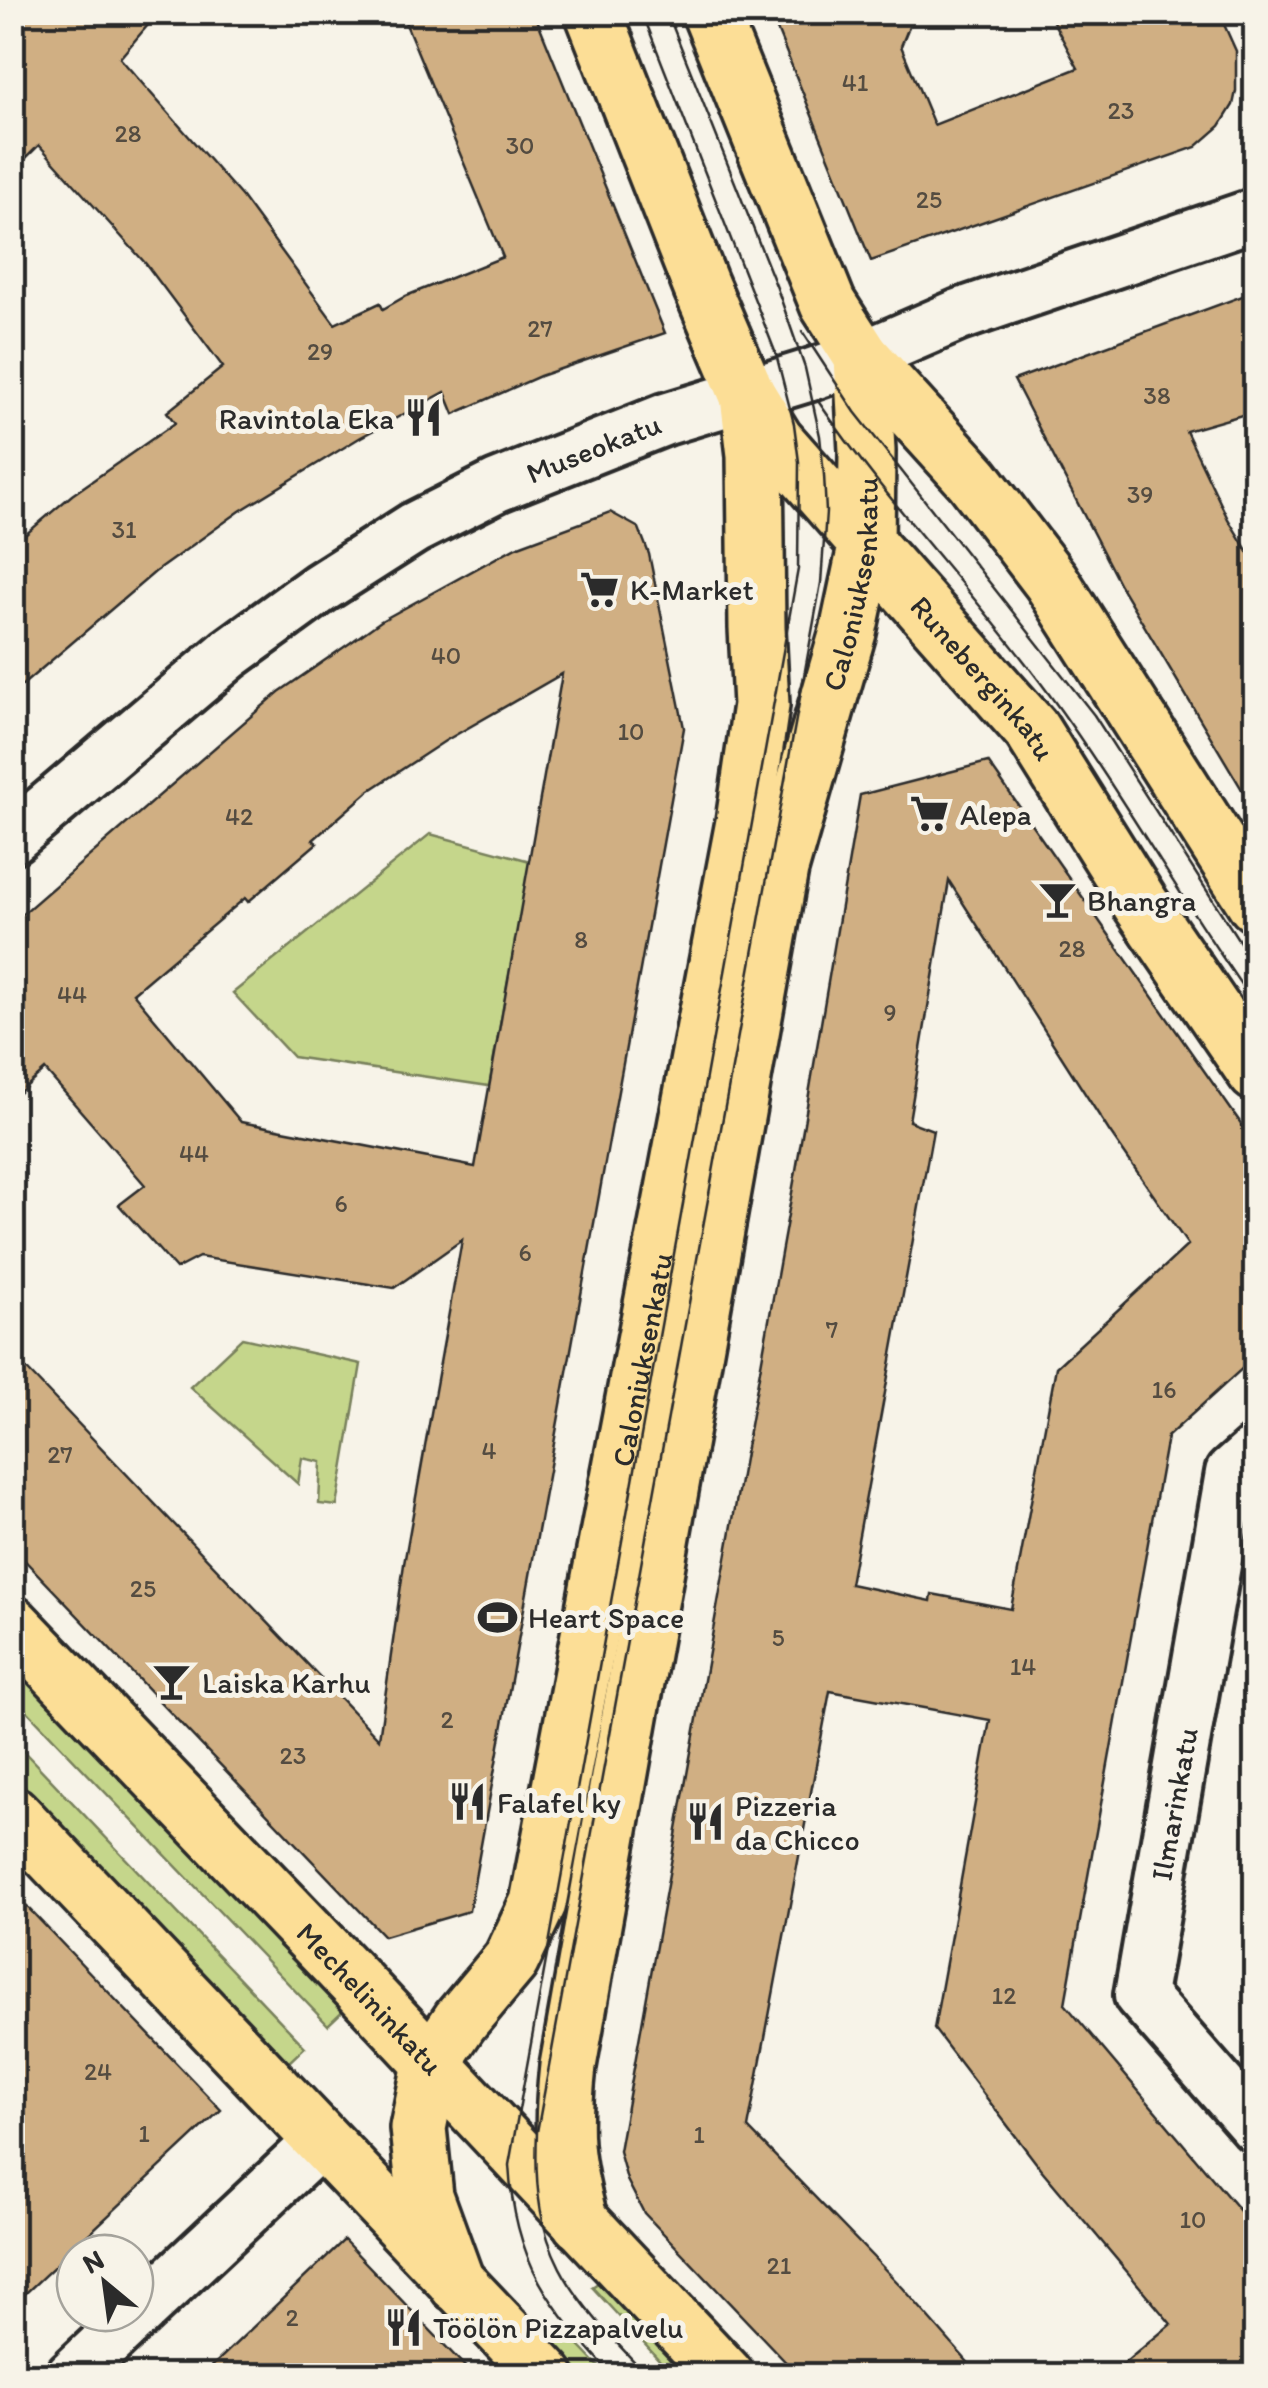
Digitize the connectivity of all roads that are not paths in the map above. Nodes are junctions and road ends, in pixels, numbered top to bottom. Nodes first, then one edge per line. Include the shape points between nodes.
1 (593, 12) edge
2 (710, 12) edge
3 (1256, 214) edge
4 (862, 357) junction
5 (748, 396) junction
6 (866, 546) junction
7 (12, 838) edge
8 (1256, 904) edge
9 (1256, 1072) edge
10 (1256, 1451) edge
11 (12, 1624) edge
12 (12, 1814) edge
13 (431, 2064) junction
14 (1256, 2127) edge
15 (321, 2141) junction
16 (580, 2222) junction
17 (457, 2284) junction
18 (71, 2376) edge
19 (546, 2376) edge
20 (726, 2376) edge

1 - 5 main road, Runeberginkatu
2 - 4 main road via 828,304
3 - 4 street, Museokatu via 938,322
4 - 5 street, Museokatu
4 - 6 main road, Caloniuksenkatu
4 - 8 main road via 973,479 1051,581
5 - 6 main road, Runeberginkatu via 776,440
5 - 7 street, Museokatu via 587,448 414,528 229,654
5 - 13 main road, Caloniuksenkatu via 761,705 738,854 538,1903 511,1960
6 - 9 main road, Runeberginkatu via 1031,729
6 - 16 main road, Caloniuksenkatu via 780,869 568,2066 561,2124
10 - 14 street, Ilmarinkatu via 1231,1473 1140,1995
11 - 13 main road, Mechelininkatu
12 - 15 main road
13 - 16 main road, Mechelininkatu
13 - 17 main road, Caloniuksenkatu via 418,2128 425,2196
15 - 17 main road
15 - 18 street
16 - 20 main road, Mechelininkatu
17 - 19 main road

